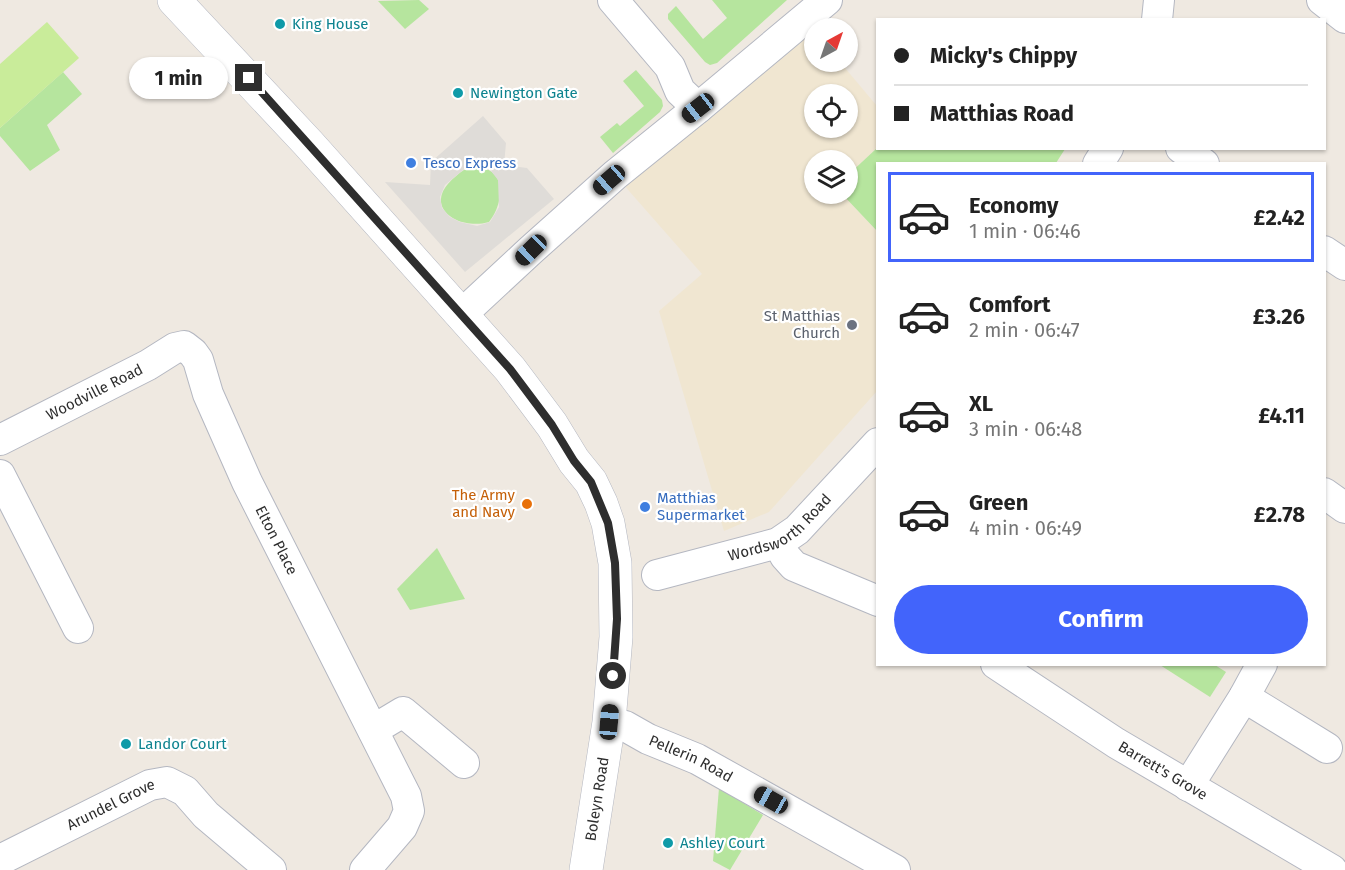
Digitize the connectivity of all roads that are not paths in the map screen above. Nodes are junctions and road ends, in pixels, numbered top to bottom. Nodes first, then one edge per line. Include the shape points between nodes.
1 (174, 0) edge
2 (613, 0) edge
3 (827, 0) edge
4 (1159, 0) edge
5 (1322, 0) edge
6 (1157, 18) edge
7 (1345, 18) edge
8 (698, 108) junction
9 (1184, 150) edge
10 (1201, 162) edge
11 (1326, 251) edge
12 (1345, 265) edge
13 (461, 315) junction
14 (188, 348) joint
15 (0, 440) edge
16 (876, 444) edge
17 (0, 475) edge
18 (1326, 494) edge
19 (1345, 508) edge
20 (778, 543) junction
21 (657, 574) dead end
22 (876, 600) edge
23 (78, 628) dead end
24 (999, 666) edge
25 (1261, 666) edge
26 (1244, 698) junction
27 (609, 722) junction
28 (373, 730) junction
29 (1327, 748) dead end
30 (464, 763) dead end
31 (1188, 786) junction
32 (0, 860) edge
33 (271, 870) edge
34 (365, 870) edge
35 (586, 870) edge
36 (895, 870) edge
37 (1332, 870) edge

1 - 13 street, Boleyn Road
2 - 8 street via 670,67 680,91
3 - 8 street
4 - 6 street
5 - 7 street
8 - 13 street via 609,180
9 - 10 street
11 - 12 street
13 - 27 street, Boleyn Road via 510,369 552,425 591,482 608,523 616,583
14 - 15 street, Woodville Road via 175,348
14 - 28 street, Elton Place via 198,360 208,394 247,482
16 - 20 street, Wordsworth Road via 797,530
17 - 23 street
18 - 19 street
20 - 21 street, Wordsworth Road
20 - 22 street via 794,566
24 - 31 street, Barrett's Grove
25 - 26 street
26 - 29 street
26 - 31 street
27 - 35 street, Boleyn Road
27 - 36 street, Pellerin Road via 697,759
28 - 30 street via 403,712
28 - 34 street, Elton Place via 406,796 409,812 402,827
31 - 37 street, Barrett's Grove
32 - 33 street, Arundel Grove via 150,785 166,782 185,791

